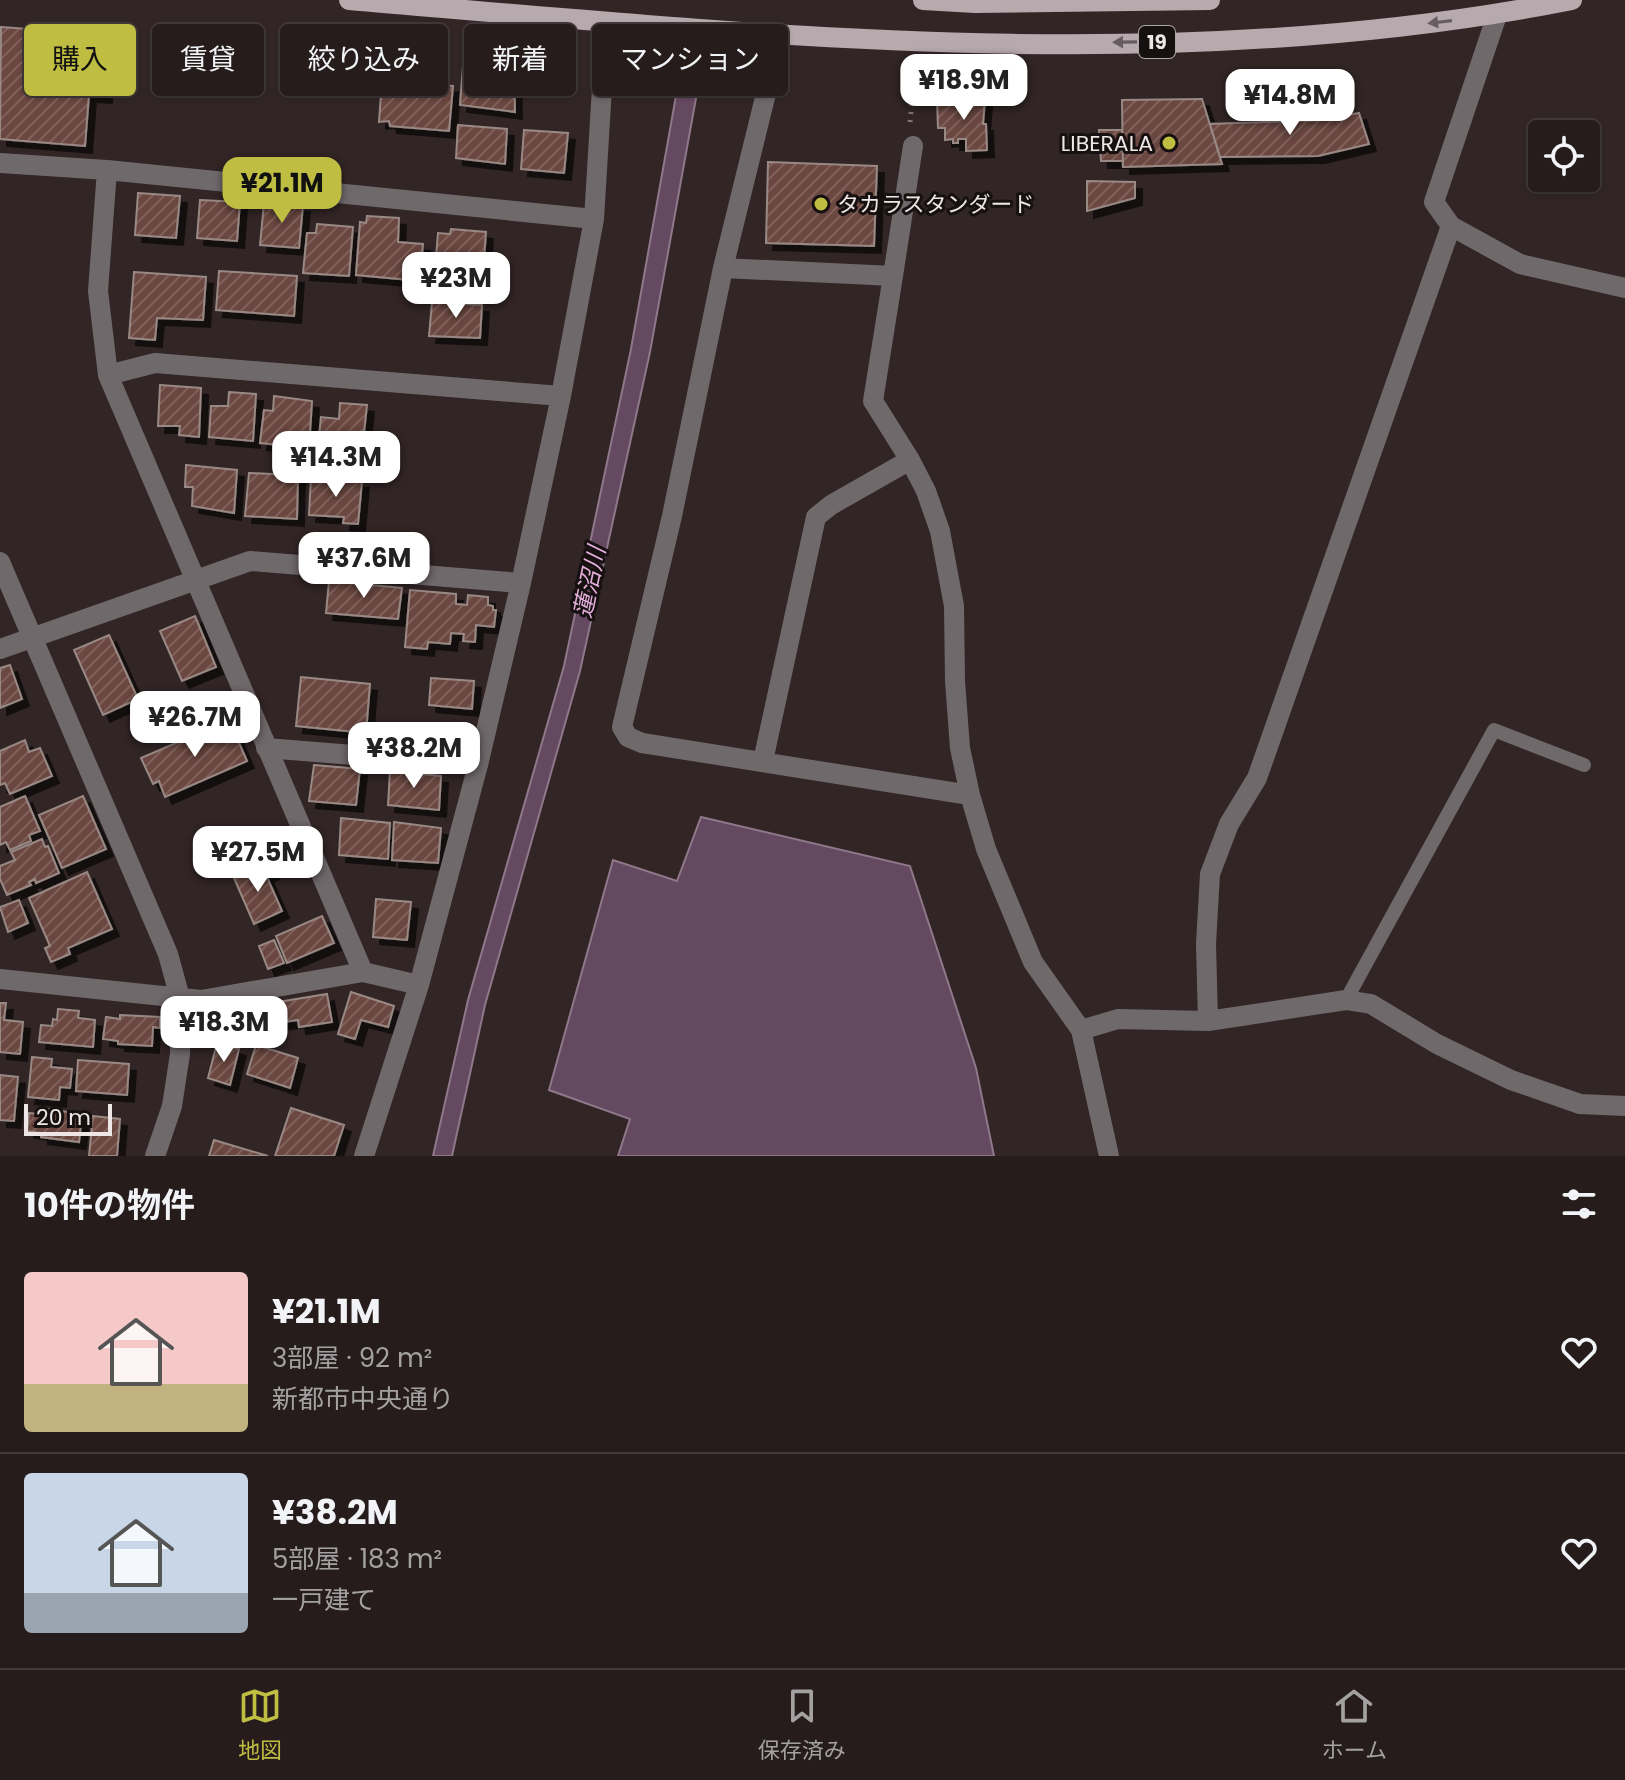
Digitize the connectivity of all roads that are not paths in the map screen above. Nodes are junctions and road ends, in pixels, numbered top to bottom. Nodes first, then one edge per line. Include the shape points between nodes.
1 (349, 0) edge
2 (923, 0) edge
3 (1210, 0) edge
4 (1572, 0) edge
5 (1497, 15) junction
6 (606, 22) junction
7 (633, 24) edge
8 (788, 35) edge
9 (765, 96) edge
10 (913, 146) road end
11 (0, 163) edge
12 (107, 170) junction
13 (594, 219) junction
14 (1451, 226) junction
15 (723, 268) junction
16 (893, 276) junction
17 (1625, 288) edge
18 (108, 375) junction
19 (561, 396) junction
20 (910, 460) junction
21 (0, 562) edge
22 (195, 581) junction
23 (521, 583) junction
24 (32, 638) junction
25 (0, 649) edge
26 (266, 748) junction
27 (763, 761) junction
28 (478, 765) junction
29 (1584, 765) dead end
30 (970, 795) junction
31 (363, 972) junction
32 (2, 975) edge
33 (419, 985) junction
34 (180, 998) junction
35 (1346, 1000) junction
36 (1208, 1021) junction
37 (1081, 1030) junction
38 (1625, 1106) edge
39 (155, 1156) edge
40 (364, 1156) edge
41 (1110, 1156) edge

1 - 6 main road, 19
2 - 3 main road, 19
4 - 5 main road, 19
5 -> 8 main road, 19 via 1263,40 965,44
5 - 14 street via 1434,202
6 - 7 main road, 19
6 - 13 street
9 - 15 street
10 - 16 street
11 - 12 street
12 - 13 street
12 - 18 street via 98,291
13 - 19 street
14 - 17 street via 1520,264
14 - 36 street via 1257,778 1229,824 1210,874
15 - 16 street
15 - 27 street via 622,727 628,737 642,743
16 - 20 street via 873,401
18 - 19 street via 155,363
18 - 22 street
19 - 23 street
20 - 27 street via 816,517
20 - 30 street via 940,531 954,606 959,734
21 - 24 street
22 - 23 street via 250,561
22 - 24 street
22 - 26 street
23 - 28 street
24 - 25 street
24 - 34 street via 168,954
26 - 28 street
26 - 31 street
27 - 30 street
28 - 33 street
29 - 35 lane via 1494,730
30 - 37 street via 986,849 1033,962
31 - 33 street
31 - 34 street via 201,1000
32 - 34 street
33 - 40 street
34 - 39 street via 178,1080
35 - 36 street
35 - 38 street via 1371,1004 1511,1080 1580,1104
36 - 37 street via 1118,1019
37 - 41 street

